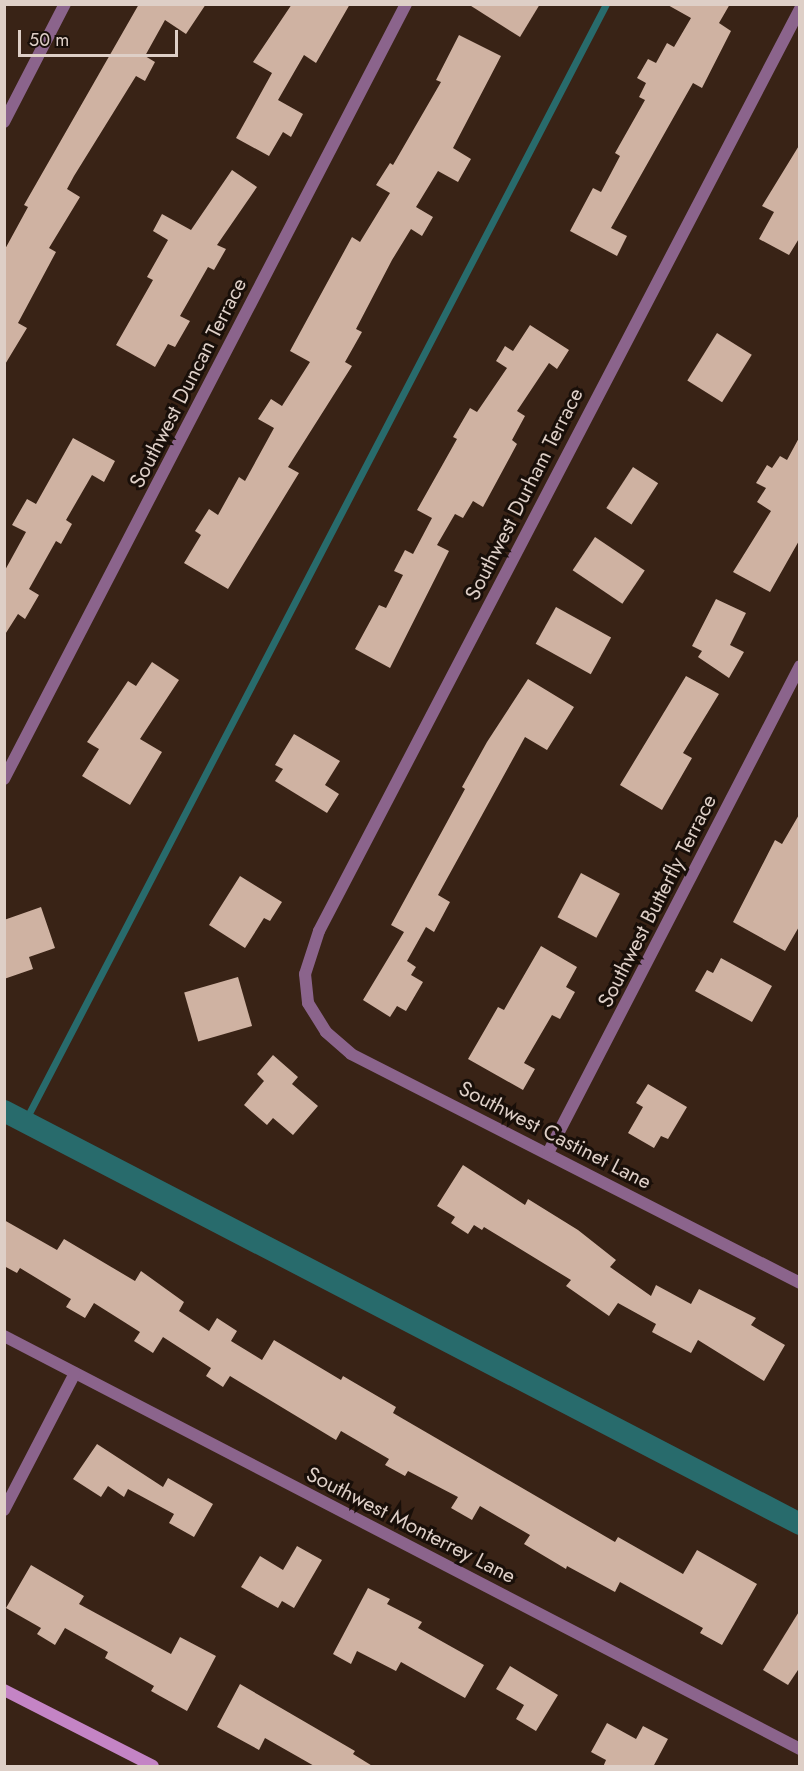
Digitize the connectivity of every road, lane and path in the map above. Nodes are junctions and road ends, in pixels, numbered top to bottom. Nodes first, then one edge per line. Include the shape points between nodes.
1 (65, 4) edge
2 (406, 4) edge
3 (800, 9) edge
4 (4, 122) edge
5 (800, 666) edge
6 (4, 779) edge
7 (308, 1003) joint
8 (548, 1153) junction
9 (800, 1283) edge
10 (4, 1336) edge
11 (75, 1373) junction
12 (4, 1510) edge
13 (4, 1690) edge
14 (800, 1749) edge
15 (153, 1767) edge

1 - 4 street
2 - 6 street, Southwest Duncan Terrace
3 - 7 street, Southwest Durham Terrace via 319,931 305,974
5 - 8 street, Southwest Butterfly Terrace
7 - 8 street, Southwest Castinet Lane via 326,1032 351,1054
8 - 9 street, Southwest Castinet Lane
10 - 11 street, Southwest Monterrey Lane
11 - 12 street
11 - 14 street, Southwest Monterrey Lane
13 - 15 street

